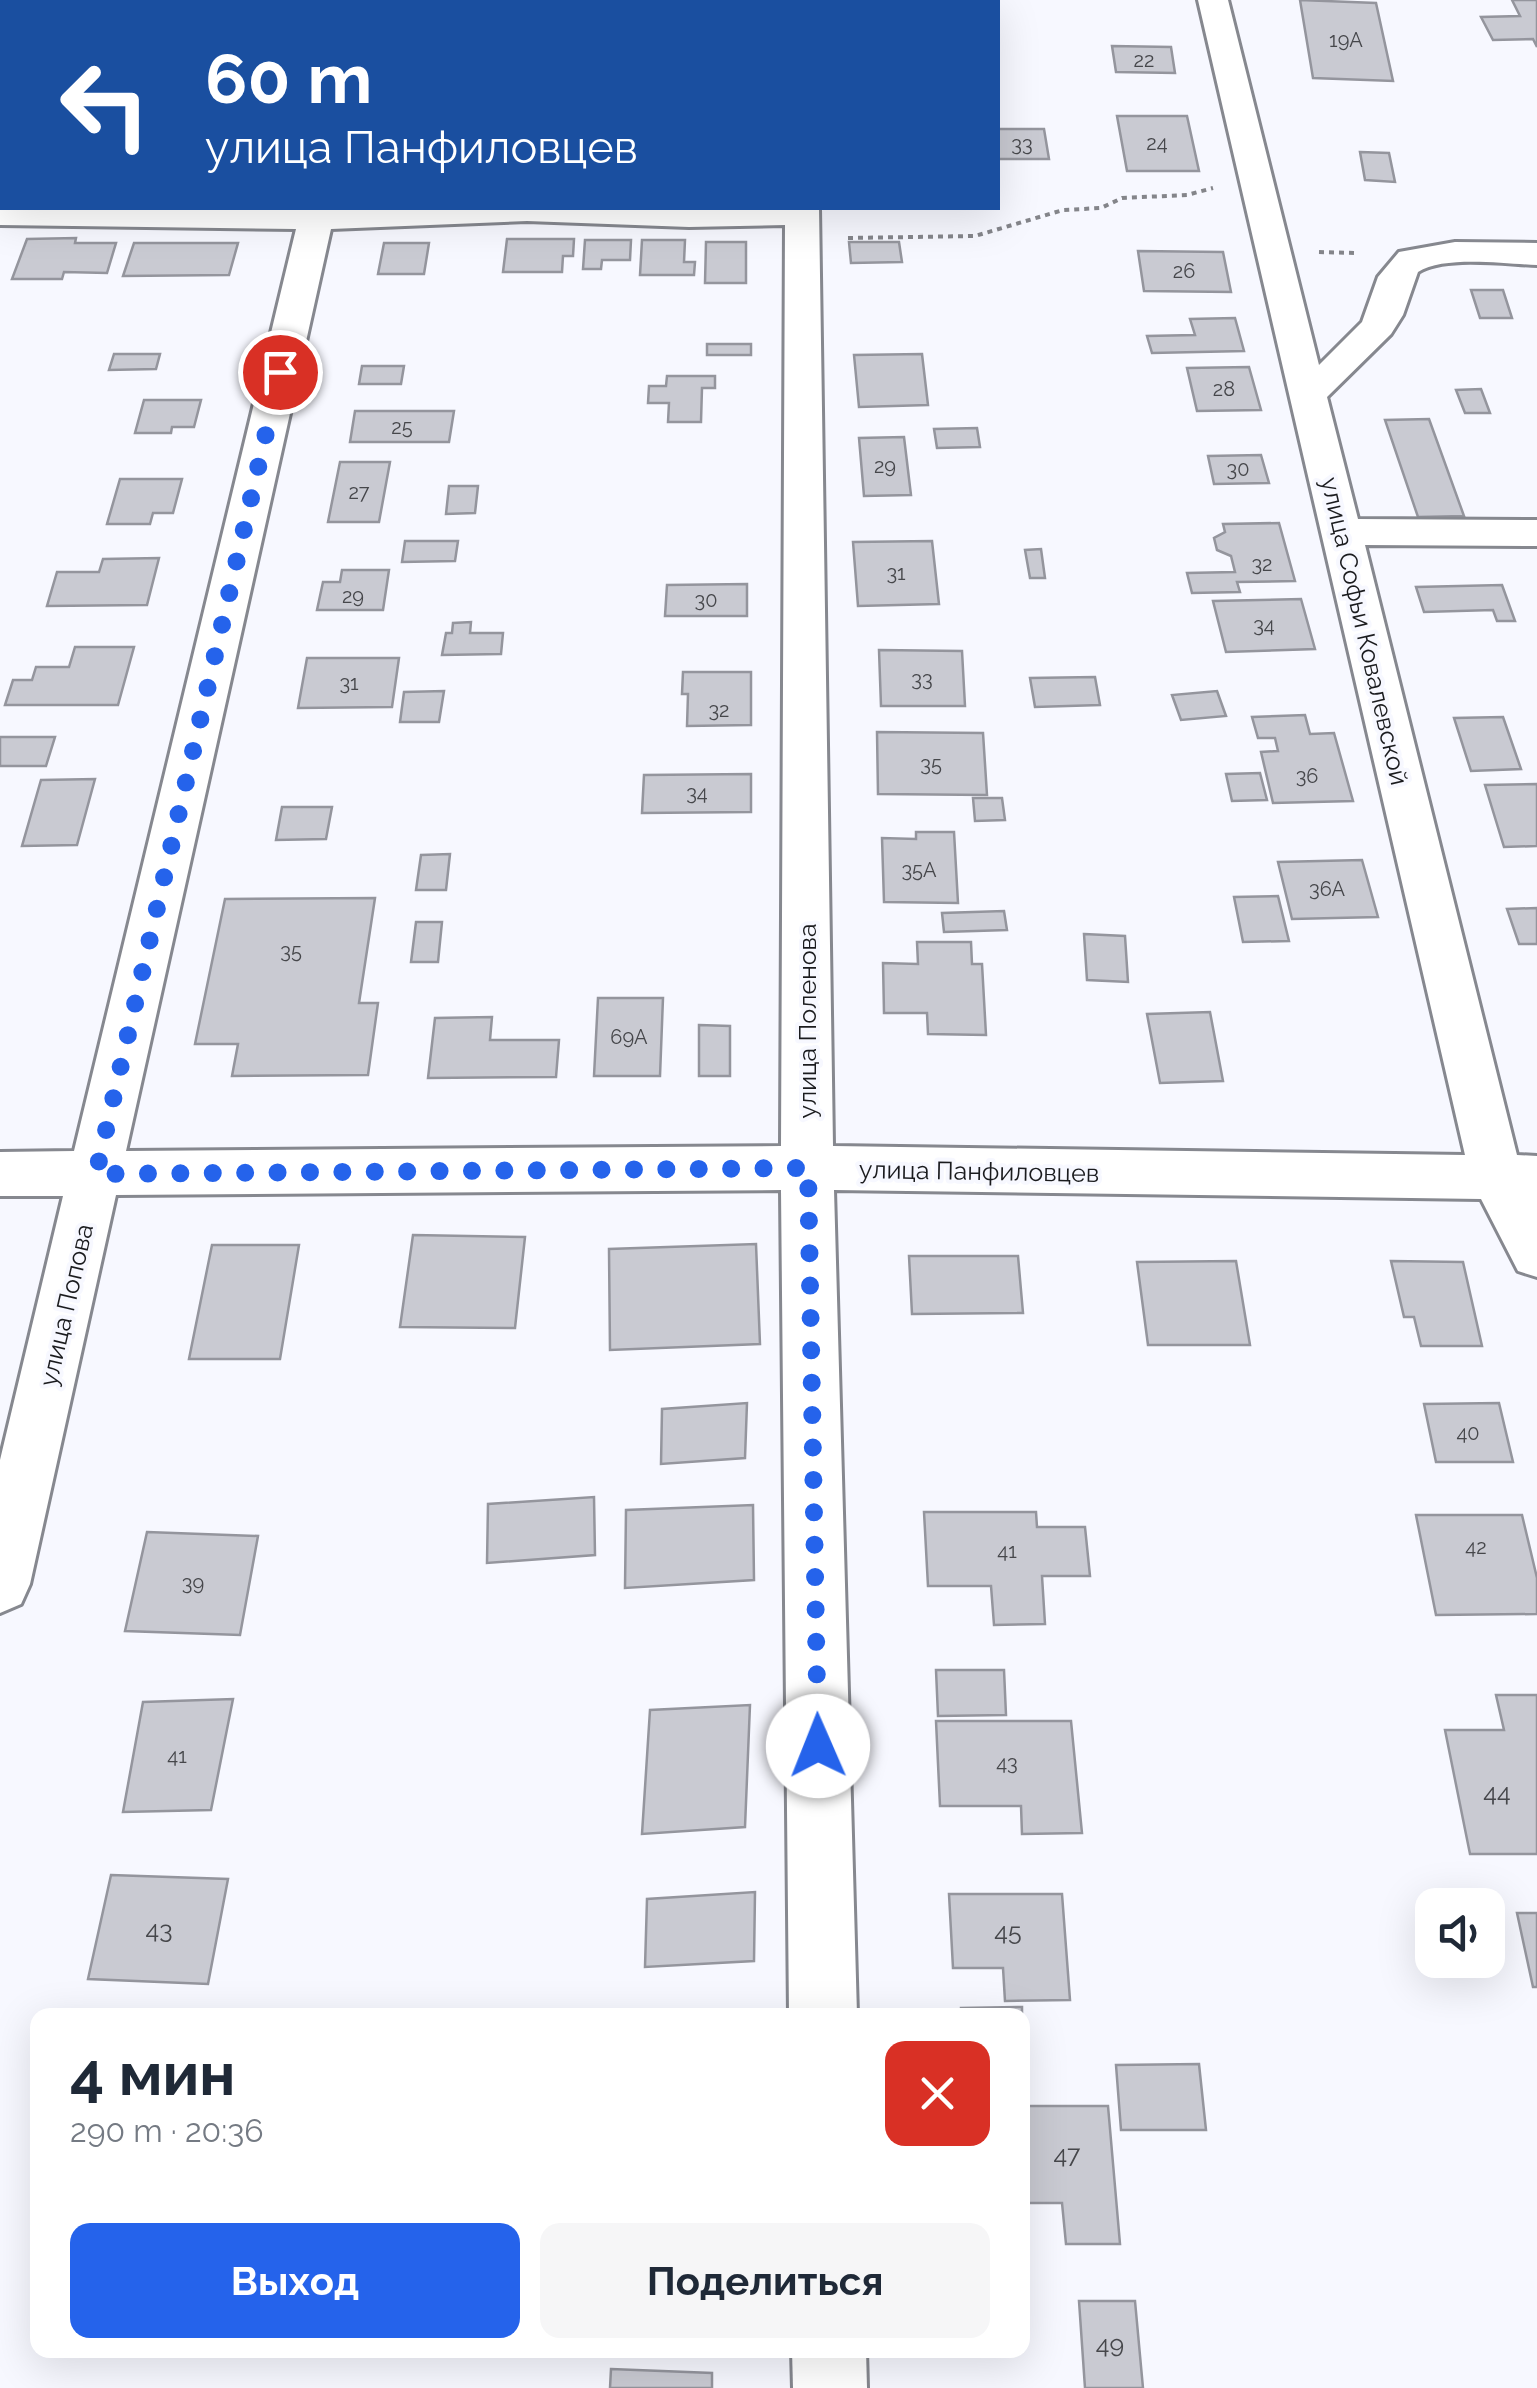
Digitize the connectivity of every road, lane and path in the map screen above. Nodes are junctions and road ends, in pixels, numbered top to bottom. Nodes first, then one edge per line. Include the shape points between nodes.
1 (1213, 0) edge
2 (1259, 183) junction
3 (316, 213) edge
4 (0, 215) edge
5 (803, 220) edge
6 (1537, 254) edge
7 (1308, 394) junction
8 (1342, 532) junction
9 (1537, 533) edge
10 (808, 1168) junction
11 (0, 1174) edge
12 (96, 1174) junction
13 (1516, 1178) edge
14 (1537, 1254) edge
15 (0, 1584) edge
16 (823, 2008) edge
17 (829, 2358) edge
18 (830, 2388) edge

1 - 2 street, улица Софьи Ковалевской
2 - 5 path via 1187,196 1122,198 974,236
2 - 7 street, улица Софьи Ковалевской
3 - 4 street
3 - 5 street via 527,211
3 - 12 street, улица Попова
5 - 10 street, улица Поленова
6 - 7 street via 1410,260 1366,342
7 - 8 street, улица Софьи Ковалевской
8 - 9 street
8 - 13 street, улица Софьи Ковалевской
10 - 12 street, улица Панфиловцев
10 - 13 street, улица Панфиловцев
10 - 16 street, улица Поленова
11 - 12 street, улица Панфиловцев
12 - 15 street, улица Попова
13 - 14 street, улица Софьи Ковалевской
17 - 18 street

